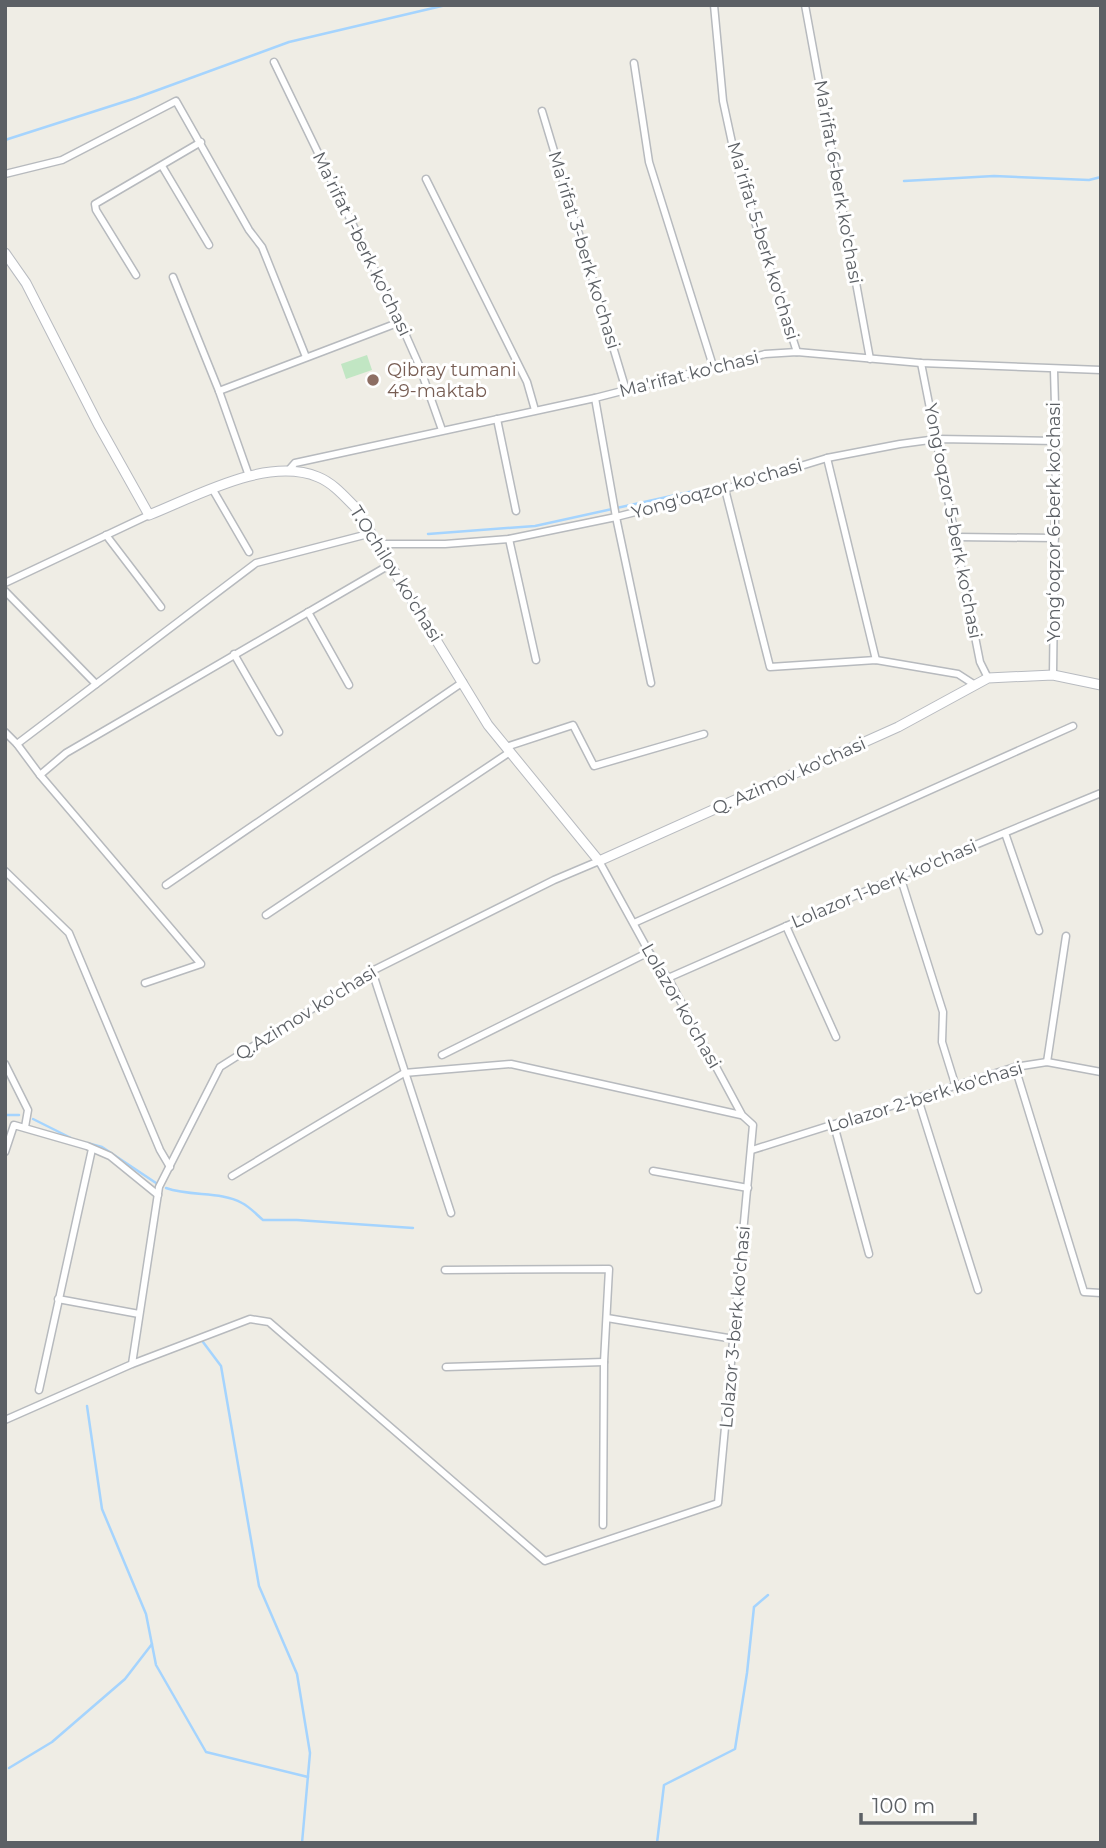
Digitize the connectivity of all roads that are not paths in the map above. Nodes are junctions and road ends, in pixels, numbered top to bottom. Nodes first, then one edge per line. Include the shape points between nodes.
1 (714, 5) edge
2 (805, 5) edge
3 (274, 62) dead end
4 (634, 63) dead end
5 (542, 111) dead end
6 (201, 142) junction
7 (162, 166) junction
8 (5, 174) edge
9 (426, 180) dead end
10 (209, 245) dead end
11 (5, 253) edge
12 (136, 275) dead end
13 (173, 277) dead end
14 (400, 322) junction
15 (797, 352) junction
16 (306, 357) junction
17 (870, 359) junction
18 (921, 363) junction
19 (713, 366) junction
20 (1054, 370) junction
21 (1101, 370) edge
22 (626, 390) junction
23 (219, 391) junction
24 (595, 398) junction
25 (535, 410) junction
26 (497, 419) junction
27 (442, 430) junction
28 (937, 439) junction
29 (1056, 441) junction
30 (827, 458) junction
31 (288, 471) junction
32 (249, 475) junction
33 (725, 489) junction
34 (213, 490) junction
35 (516, 511) dead end
36 (149, 516) junction
37 (616, 517) junction
38 (372, 533) junction
39 (106, 535) junction
40 (956, 537) junction
41 (509, 538) junction
42 (1055, 538) junction
43 (379, 544) junction
44 (248, 552) dead end
45 (391, 564) junction
46 (5, 583) edge
47 (5, 591) edge
48 (161, 607) dead end
49 (308, 612) junction
50 (234, 654) junction
51 (536, 660) dead end
52 (876, 660) junction
53 (1053, 675) junction
54 (988, 678) junction
55 (463, 682) junction
56 (651, 683) dead end
57 (96, 684) junction
58 (349, 685) dead end
59 (975, 685) junction
60 (1101, 685) edge
61 (1073, 726) dead end
62 (5, 732) edge
63 (279, 732) dead end
64 (704, 734) dead end
65 (17, 744) junction
66 (508, 750) junction
67 (40, 775) junction
68 (1101, 793) edge
69 (1005, 833) junction
70 (599, 861) junction
71 (5, 871) edge
72 (900, 876) junction
73 (166, 884) dead end
74 (266, 915) dead end
75 (635, 923) junction
76 (786, 926) junction
77 (1039, 931) dead end
78 (1066, 936) dead end
79 (649, 952) junction
80 (372, 971) junction
81 (668, 978) junction
82 (145, 983) dead end
83 (836, 1037) dead end
84 (442, 1055) dead end
85 (1047, 1062) junction
86 (5, 1064) edge
87 (1015, 1068) junction
88 (1101, 1072) edge
89 (404, 1073) junction
90 (956, 1087) junction
91 (918, 1099) junction
92 (741, 1115) junction
93 (834, 1125) junction
94 (25, 1127) junction
95 (92, 1149) junction
96 (752, 1150) junction
97 (5, 1152) edge
98 (170, 1167) junction
99 (653, 1171) dead end
100 (232, 1176) dead end
101 (748, 1188) junction
102 (158, 1195) junction
103 (451, 1213) dead end
104 (869, 1254) dead end
105 (445, 1270) dead end
106 (978, 1290) dead end
107 (1101, 1293) edge
108 (58, 1299) junction
109 (139, 1314) junction
110 (607, 1318) junction
111 (734, 1339) junction
112 (604, 1362) junction
113 (132, 1364) junction
114 (446, 1367) dead end
115 (39, 1390) dead end
116 (5, 1420) edge
117 (603, 1525) dead end

1 - 15 street, Ma’rifat 5-berk ko'chasi via 723,101 737,166
2 - 17 street, Ma’rifat 6-berk ko'chasi
3 - 14 street, Ma’rifat 1-berk ko'chasi
4 - 19 street via 649,162
5 - 22 street, Ma’rifat 3-berk ko'chasi
6 - 7 street
6 - 8 street via 176,101 62,160
6 - 16 street via 262,247
7 - 10 street
7 - 12 street via 95,204
9 - 25 street via 527,382
11 - 36 main road via 33,295
13 - 23 street
14 - 16 street
14 - 27 street, Ma’rifat 1-berk ko'chasi
15 - 17 street, Ma'rifat ko'chasi
15 - 19 street, Ma'rifat ko'chasi
16 - 23 street
17 - 18 street, Ma'rifat ko'chasi
18 - 20 street, Ma'rifat ko'chasi
18 - 28 street, Yong‘oqzor 5-berk ko'chasi
19 - 22 street, Ma'rifat ko'chasi
20 - 21 street, Ma'rifat ko'chasi
20 - 29 street, Yong‘oqzor 6-berk ko'chasi
22 - 24 street, Ma'rifat ko'chasi
23 - 32 street
24 - 25 street, Ma'rifat ko'chasi
24 - 37 street
25 - 26 street, Ma'rifat ko'chasi
26 - 27 street, Ma'rifat ko'chasi
26 - 35 street
27 - 31 street, Ma'rifat ko'chasi via 295,463
28 - 29 street, Yong'oqzor ko'chasi
28 - 30 street, Yong'oqzor ko'chasi
28 - 40 street, Yong‘oqzor 5-berk ko'chasi
29 - 42 street, Yong‘oqzor 6-berk ko'chasi
30 - 33 street, Yong'oqzor ko'chasi
30 - 52 street
31 - 32 main road, T.Ochilov ko'chasi
31 - 38 main road, T.Ochilov ko'chasi via 317,476 334,486
32 - 34 main road, T.Ochilov ko'chasi
33 - 37 street, Yong'oqzor ko'chasi
33 - 52 street via 770,667
34 - 36 main road, T.Ochilov ko'chasi
34 - 44 street
36 - 39 street
37 - 41 street, Yong'oqzor ko'chasi
37 - 56 street
38 - 43 main road, T.Ochilov ko'chasi
38 - 57 street via 256,563
39 - 46 street
39 - 48 street
40 - 42 street
40 - 54 street, Yong‘oqzor 5-berk ko'chasi via 980,662
41 - 43 street, Yong'oqzor ko'chasi
41 - 51 street
42 - 53 street, Yong‘oqzor 6-berk ko'chasi
43 - 45 main road, T.Ochilov ko'chasi
45 - 49 street
45 - 55 main road, T.Ochilov ko'chasi
47 - 57 street
49 - 50 street
49 - 58 street
50 - 63 street
50 - 67 street via 66,753
52 - 59 street via 958,674
53 - 54 main road
53 - 60 main road
54 - 59 main road, Q. Azimov ko'chasi
55 - 66 main road, T.Ochilov ko'chasi
55 - 73 street
57 - 65 street
59 - 70 main road, Q. Azimov ko'chasi via 898,727
61 - 75 street
62 - 65 street
64 - 66 street via 594,766 573,725
65 - 67 street
66 - 70 main road, T.Ochilov ko'chasi
66 - 74 street
67 - 82 street via 201,964
68 - 69 street, Lolazor 1-berk ko'chasi
69 - 72 street, Lolazor 1-berk ko'chasi
69 - 77 street
70 - 75 street, Lolazor ko'chasi
70 - 80 street, Q.Azimov ko'chasi
71 - 98 street via 69,933
72 - 76 street, Lolazor 1-berk ko'chasi
72 - 90 street via 943,1012 942,1042
75 - 79 street, Lolazor ko'chasi
76 - 81 street, Lolazor 1-berk ko'chasi
76 - 83 street
78 - 85 street
79 - 81 street, Lolazor ko'chasi
79 - 84 street
80 - 89 street
80 - 98 street, Q.Azimov ko'chasi via 220,1067
81 - 92 street, Lolazor ko'chasi
85 - 87 street, Lolazor 2-berk ko'chasi
85 - 88 street, Lolazor 2-berk ko'chasi
86 - 94 street via 28,1110
87 - 90 street, Lolazor 2-berk ko'chasi
87 - 107 street via 1084,1292
89 - 92 street via 511,1064
89 - 100 street
89 - 103 street
90 - 91 street, Lolazor 2-berk ko'chasi
91 - 93 street, Lolazor 2-berk ko'chasi
91 - 106 street
92 - 96 street, Lolazor ko'chasi via 753,1125
93 - 96 street, Lolazor 2-berk ko'chasi
93 - 104 street
94 - 95 street
94 - 97 street via 14,1125
95 - 102 street via 110,1156
95 - 108 street
96 - 101 street, Lolazor 3-berk ko'chasi
98 - 102 street, Q.Azimov ko'chasi
99 - 101 street
101 - 111 street, Lolazor 3-berk ko'chasi
102 - 109 street, Q.Azimov ko'chasi
105 - 110 street via 609,1269
108 - 109 street
108 - 115 street
109 - 113 street, Q.Azimov ko'chasi
110 - 111 street
110 - 112 street
111 - 113 street, Lolazor 3-berk ko'chasi via 718,1503 545,1562 269,1322 250,1319
112 - 114 street
112 - 117 street
113 - 116 street

